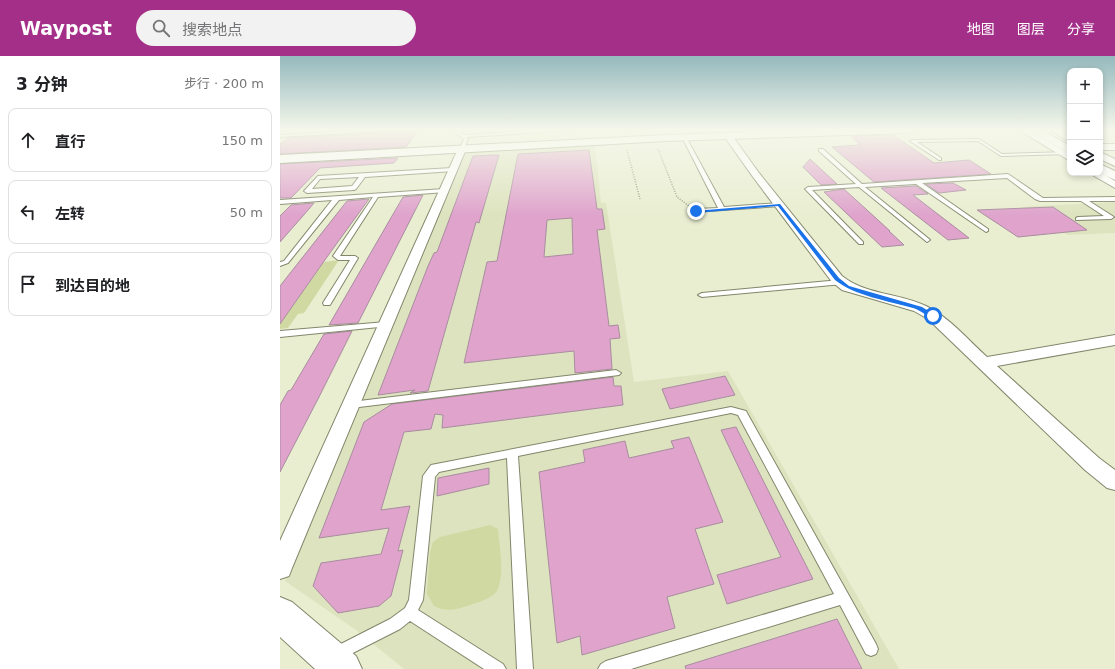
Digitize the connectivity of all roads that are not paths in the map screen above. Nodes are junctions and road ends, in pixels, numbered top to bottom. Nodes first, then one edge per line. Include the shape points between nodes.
1 (457, 159) edge
2 (695, 159) edge
3 (745, 159) edge
4 (831, 159) edge
5 (1103, 164) edge
6 (452, 170) junction
7 (1103, 170) edge
8 (1115, 170) edge
9 (363, 176) junction
10 (1099, 176) edge
11 (1115, 176) edge
12 (917, 182) junction
13 (1115, 185) edge
14 (862, 186) junction
15 (444, 191) junction
16 (377, 195) junction
17 (337, 198) junction
18 (1115, 199) edge
19 (1082, 200) junction
20 (280, 202) edge
21 (779, 205) junction
22 (722, 209) junction
23 (696, 211) road end
24 (1078, 219) dead end
25 (986, 230) dead end
26 (927, 240) dead end
27 (861, 243) dead end
28 (280, 264) edge
29 (840, 282) junction
30 (702, 295) dead end
31 (327, 303) dead end
32 (386, 324) junction
33 (280, 334) edge
34 (1115, 340) edge
35 (983, 363) junction
36 (616, 373) dead end
37 (351, 404) junction
38 (512, 453) junction
39 (1115, 482) edge
40 (280, 568) edge
41 (843, 598) junction
42 (410, 613) junction
43 (280, 614) edge
44 (871, 648) dead end
45 (336, 663) edge
46 (498, 669) edge
47 (525, 669) edge
48 (606, 669) edge

1 - 6 street
2 - 22 lane
3 - 21 street
4 - 14 lane
5 - 8 main road
6 - 9 lane
6 - 15 street
7 - 11 main road
9 - 9 lane via 318,178 307,191 354,188
10 - 13 street
12 - 14 lane
12 - 19 lane via 1008,176 1042,200
12 - 25 lane
14 - 26 lane
14 - 27 lane via 808,189
15 - 16 lane
15 - 32 street
16 - 17 lane
16 - 31 lane via 336,256 345,259 355,258
17 - 20 lane
17 - 28 lane via 286,262
18 - 19 lane
19 - 24 lane via 1111,217
21 - 22 lane
21 - 29 street
22 - 23 lane
29 - 30 lane
29 - 35 street via 847,287 920,308
32 - 33 lane
32 - 37 street
34 - 35 street
35 - 39 street via 1092,464
36 - 37 lane
37 - 40 street
38 - 41 lane via 731,410 742,413
38 - 42 lane via 435,468 429,476 416,600
38 - 47 lane
41 - 44 lane
41 - 48 lane
42 - 45 lane
42 - 46 lane
43 - 45 main road

